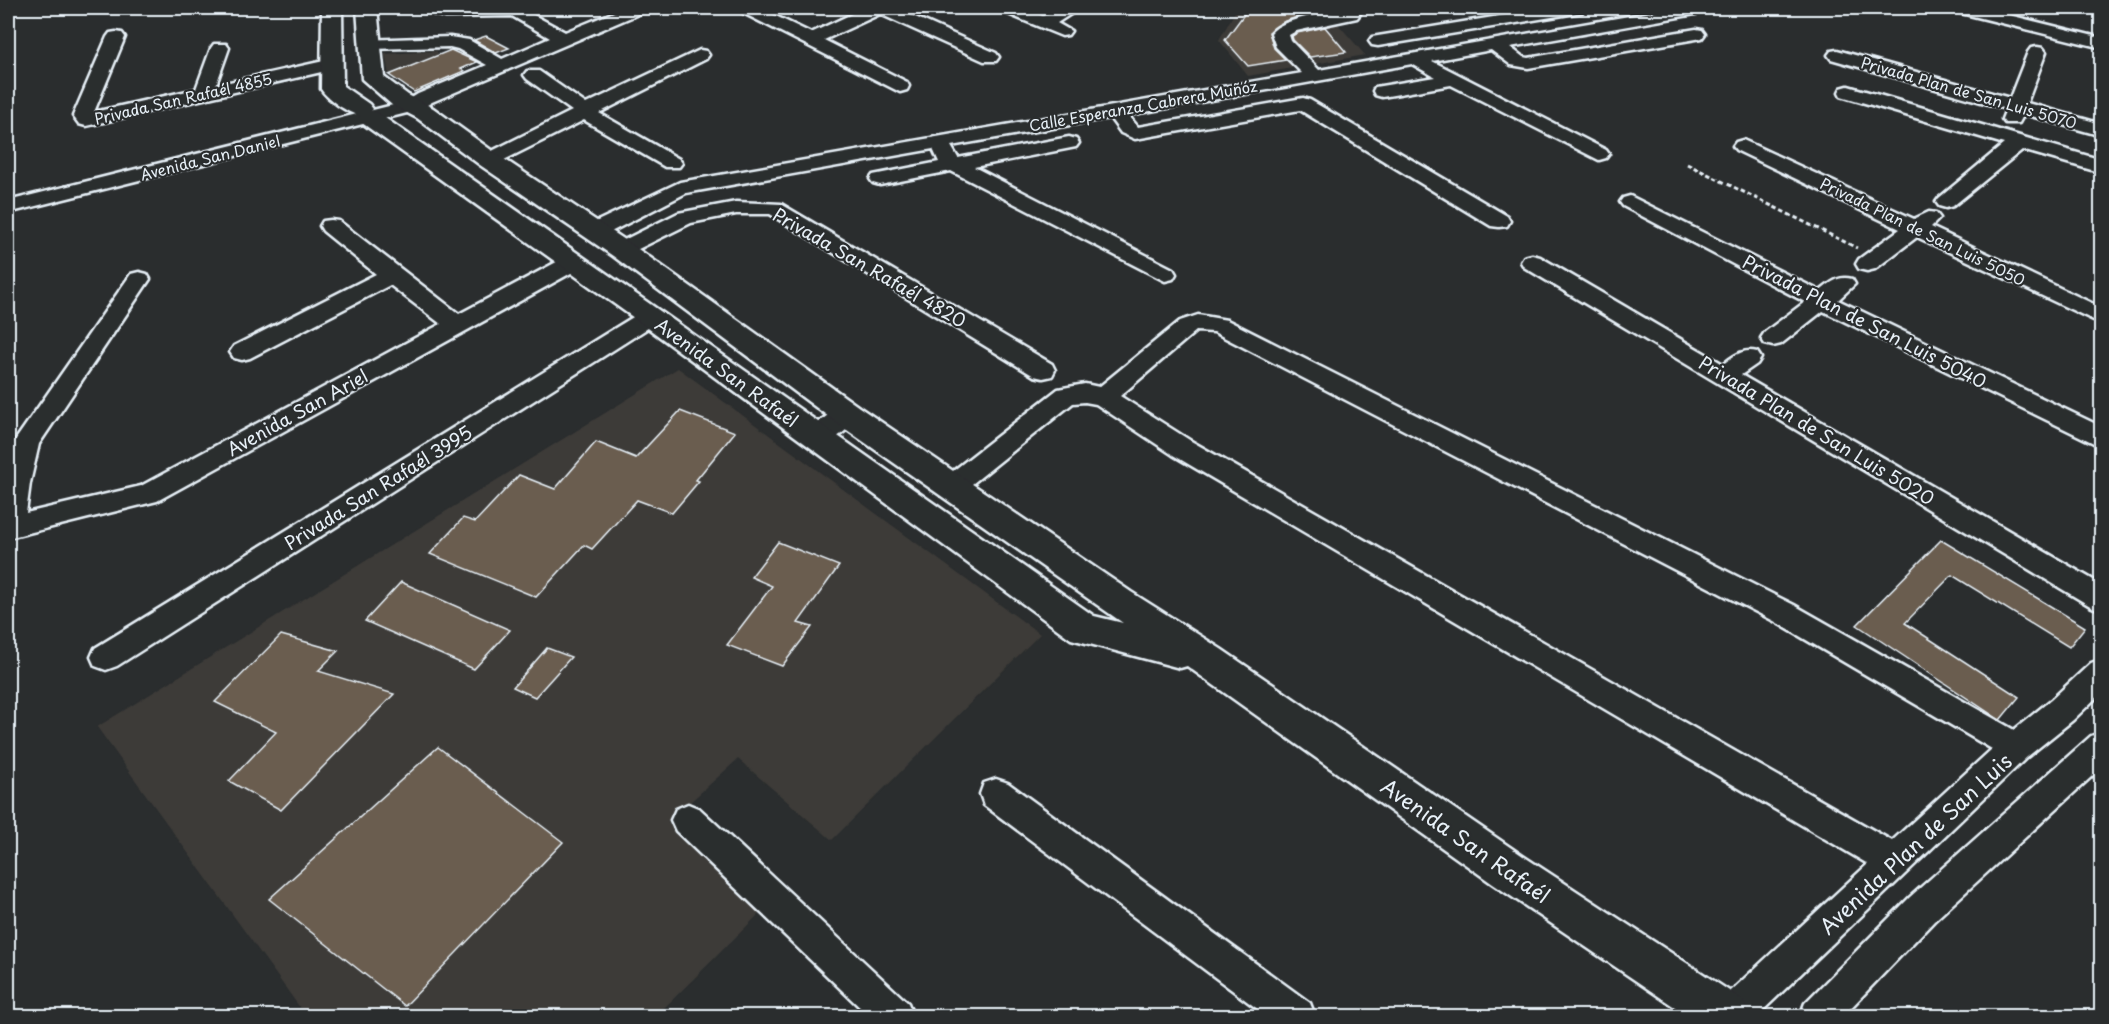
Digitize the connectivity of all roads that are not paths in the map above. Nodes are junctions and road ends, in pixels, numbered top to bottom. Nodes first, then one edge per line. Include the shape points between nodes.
1 (332, 8) edge
2 (368, 8) edge
3 (439, 8) edge
4 (637, 8) edge
5 (747, 8) edge
6 (880, 8) edge
7 (1010, 8) edge
8 (1071, 8) edge
9 (1575, 8) edge
10 (1701, 8) edge
11 (1963, 8) edge
12 (524, 9) edge
13 (1348, 11) edge
14 (1516, 12) edge
15 (1044, 24) junction
16 (1062, 32) dead end
17 (1696, 34) dead end
18 (2045, 36) junction
19 (116, 38) dead end
20 (564, 39) junction
21 (811, 40) junction
22 (1378, 41) junction
23 (1494, 43) junction
24 (2102, 43) edge
25 (369, 44) junction
26 (220, 48) dead end
27 (1836, 54) dead end
28 (700, 55) dead end
29 (990, 57) dead end
30 (1405, 59) junction
31 (333, 64) junction
32 (501, 66) junction
33 (533, 75) dead end
34 (1314, 75) junction
35 (1454, 79) junction
36 (900, 86) dead end
37 (1382, 91) dead end
38 (1848, 92) dead end
39 (204, 94) junction
40 (412, 101) junction
41 (1115, 111) junction
42 (365, 113) junction
43 (586, 113) junction
44 (2014, 113) junction
45 (2102, 130) edge
46 (939, 142) junction
47 (2019, 142) junction
48 (1069, 143) dead end
49 (1743, 146) dead end
50 (1599, 154) dead end
51 (489, 160) junction
52 (672, 163) dead end
53 (954, 165) junction
54 (2102, 167) edge
55 (880, 180) dead end
56 (8, 197) edge
57 (1630, 202) dead end
58 (8, 207) edge
59 (1931, 215) junction
60 (1499, 221) dead end
61 (331, 226) dead end
62 (596, 231) junction
63 (622, 250) junction
64 (1871, 261) road end
65 (574, 262) junction
66 (1532, 262) dead end
67 (1165, 274) dead end
68 (392, 275) junction
69 (139, 279) dead end
70 (1844, 284) dead end
71 (1821, 301) junction
72 (651, 316) junction
73 (2102, 317) edge
74 (457, 324) junction
75 (1773, 338) dead end
76 (242, 352) dead end
77 (1749, 358) dead end
78 (1043, 370) dead end
79 (1723, 375) junction
80 (1103, 397) junction
81 (848, 415) junction
82 (818, 437) junction
83 (2102, 438) edge
84 (17, 443) edge
85 (953, 486) junction
86 (9, 528) edge
87 (2102, 599) edge
88 (106, 657) dead end
89 (1208, 660) junction
90 (2102, 672) edge
91 (2102, 746) edge
92 (2016, 747) junction
93 (996, 794) dead end
94 (688, 820) dead end
95 (1895, 861) junction
96 (895, 1017) edge
97 (1297, 1017) edge
98 (1729, 1017) edge
99 (1818, 1017) edge

1 - 31 main road, Avenida San Rafaél
2 - 25 main road, Avenida San Rafaél
3 - 12 street via 446,12
4 - 20 street, Avenida San Daniel
5 - 21 street
6 - 21 street
6 - 29 street
7 - 15 street
8 - 15 street
9 - 14 street
10 - 23 street, Calle Esperanza Cabrera Muñóz
11 - 18 street
12 - 20 street via 520,15
13 - 22 street
13 - 34 street via 1280,33 1282,43
14 - 22 street
15 - 16 street
17 - 23 street via 1528,63 1517,61
18 - 24 street
18 - 44 street
19 - 39 street, Privada San Rafaél 4855 via 83,116 86,120
20 - 32 street, Avenida San Daniel
21 - 36 street
22 - 30 street
23 - 30 street, Calle Esperanza Cabrera Muñóz
25 - 32 street via 463,44
25 - 40 main road, Avenida San Rafaél via 373,79
26 - 39 street
27 - 44 street, Privada Plan de San Luis 5070
28 - 43 street
30 - 34 street, Calle Esperanza Cabrera Muñóz
30 - 35 street
31 - 39 street, Privada San Rafaél 4855
31 - 42 main road, Avenida San Rafaél via 332,89
32 - 40 street, Avenida San Daniel
33 - 43 street
34 - 41 street, Calle Esperanza Cabrera Muñóz
35 - 37 street
35 - 50 street
38 - 47 street
40 - 42 street, Avenida San Daniel
40 - 51 main road, Avenida San Rafaél
41 - 46 street, Calle Esperanza Cabrera Muñóz
41 - 60 street via 1135,133 1304,104
42 - 56 street, Avenida San Daniel
42 - 58 street, Avenida San Daniel
42 - 65 main road, Avenida San Rafaél
43 - 51 street
43 - 52 street
44 - 45 street, Privada Plan de San Luis 5070
46 - 53 street
46 - 62 street, Calle Esperanza Cabrera Muñóz via 680,188
47 - 54 street
47 - 59 street
48 - 53 street
49 - 59 street, Privada Plan de San Luis 5050
51 - 62 main road, Avenida San Rafaél
53 - 55 street
53 - 67 street
57 - 71 street, Privada Plan de San Luis 5040
59 - 64 street
59 - 73 street, Privada Plan de San Luis 5050
61 - 68 street
62 - 63 main road, Avenida San Rafaél
63 - 78 street, Privada San Rafaél 4820 via 685,218 736,208 774,208
63 - 81 main road, Avenida San Rafaél
65 - 72 main road, Avenida San Rafaél
65 - 74 street, Avenida San Ariel
66 - 79 street, Privada Plan de San Luis 5020
68 - 74 street
68 - 76 street
69 - 84 street
70 - 71 street
71 - 75 street
71 - 83 street, Privada Plan de San Luis 5040
72 - 82 main road, Avenida San Rafaél
72 - 88 street, Privada San Rafaél 3995
74 - 86 street, Avenida San Ariel via 148,494
77 - 79 street
79 - 87 street, Privada Plan de San Luis 5020
80 - 85 street via 1067,395
80 - 92 street via 1188,326 1219,325 1784,613
80 - 95 street via 1182,448
81 - 82 street
81 - 85 main road, Avenida San Rafaél
82 - 89 main road, Avenida San Rafaél via 1084,628
84 - 86 street via 17,483
85 - 89 main road, Avenida San Rafaél
89 - 98 main road, Avenida San Rafaél via 1508,870
90 - 92 street, Avenida Plan de San Luis
91 - 99 street via 1922,909
92 - 95 street, Avenida Plan de San Luis
93 - 97 street
94 - 96 street
95 - 98 street, Avenida Plan de San Luis

